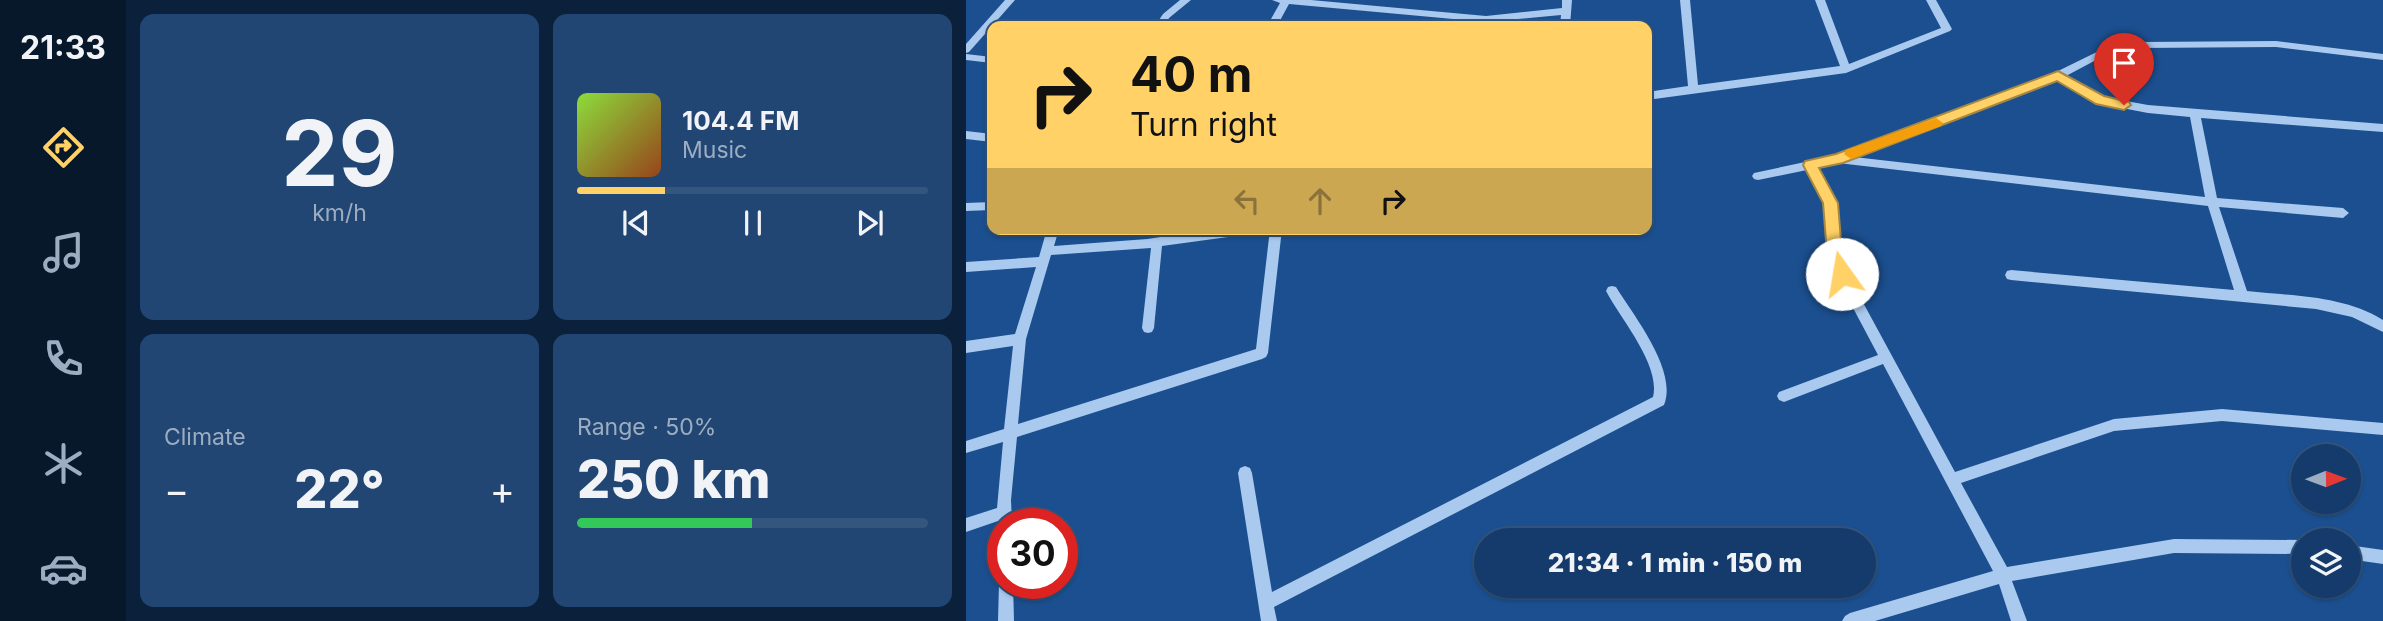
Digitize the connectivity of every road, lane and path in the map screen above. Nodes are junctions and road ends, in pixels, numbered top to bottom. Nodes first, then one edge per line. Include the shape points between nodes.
1 (1010, 0) edge
2 (1186, 0) edge
3 (1421, 0) edge
4 (1685, 0) edge
5 (1820, 0) edge
6 (1931, 0) edge
7 (1282, 1) edge
8 (1566, 5) edge
9 (1415, 15) junction
10 (991, 21) edge
11 (1163, 21) edge
12 (1274, 21) edge
13 (987, 25) edge
14 (968, 46) edge
15 (966, 57) edge
16 (2383, 57) edge
17 (987, 59) edge
18 (1846, 69) junction
19 (2058, 76) junction
20 (1693, 89) junction
21 (1652, 95) edge
22 (2195, 114) junction
23 (2383, 128) edge
24 (966, 135) edge
25 (987, 137) edge
26 (1838, 159) junction
27 (1810, 165) junction
28 (1758, 176) dead end
29 (2212, 202) junction
30 (987, 206) edge
31 (966, 207) edge
32 (2343, 213) dead end
33 (1051, 235) edge
34 (1210, 235) edge
35 (1275, 235) edge
36 (1157, 243) junction
37 (1045, 256) junction
38 (966, 267) edge
39 (2011, 275) dead end
40 (1612, 291) dead end
41 (2242, 296) junction
42 (2383, 327) edge
43 (1148, 328) dead end
44 (1020, 339) junction
45 (966, 347) edge
46 (1884, 358) junction
47 (1784, 396) dead end
48 (2383, 429) edge
49 (1011, 435) junction
50 (966, 447) edge
51 (1245, 473) dead end
52 (1952, 480) junction
53 (1006, 508) edge
54 (987, 521) edge
55 (966, 525) edge
56 (2291, 547) edge
57 (2361, 554) edge
58 (2383, 557) edge
59 (2003, 575) junction
60 (1006, 599) edge
61 (1266, 603) junction
62 (1006, 621) edge
63 (1269, 621) edge
64 (1850, 621) edge
65 (2019, 621) edge

1 - 10 street
2 - 11 street
3 - 9 street
4 - 20 street
5 - 18 street
6 - 18 street via 1947,29
7 - 9 street
7 - 12 street
8 - 9 street via 1490,19
13 - 14 street
15 - 17 street
16 - 19 street via 2276,44 2140,46 2111,48
18 - 20 street
19 - 22 street via 2101,100
19 - 26 street
20 - 21 street
22 - 23 street
22 - 29 street
24 - 25 street
26 - 27 street
26 - 29 street
27 - 28 street
27 - 46 street via 1830,203 1842,274
29 - 32 street
29 - 41 street
30 - 31 street
33 - 37 street
34 - 36 street
35 - 49 street via 1262,353
36 - 37 street
36 - 43 street
37 - 38 street
37 - 44 street
39 - 41 street
40 - 61 street via 1661,376 1664,394 1659,401
41 - 42 street via 2341,309 2372,317
44 - 45 street
44 - 49 street
46 - 47 street
46 - 52 street
48 - 52 street via 2222,415 2114,425
49 - 50 street
49 - 53 street
51 - 61 street
52 - 59 street
54 - 55 street
56 - 59 street via 2174,546
57 - 58 street
59 - 64 street
59 - 65 street
60 - 62 street
61 - 63 street

